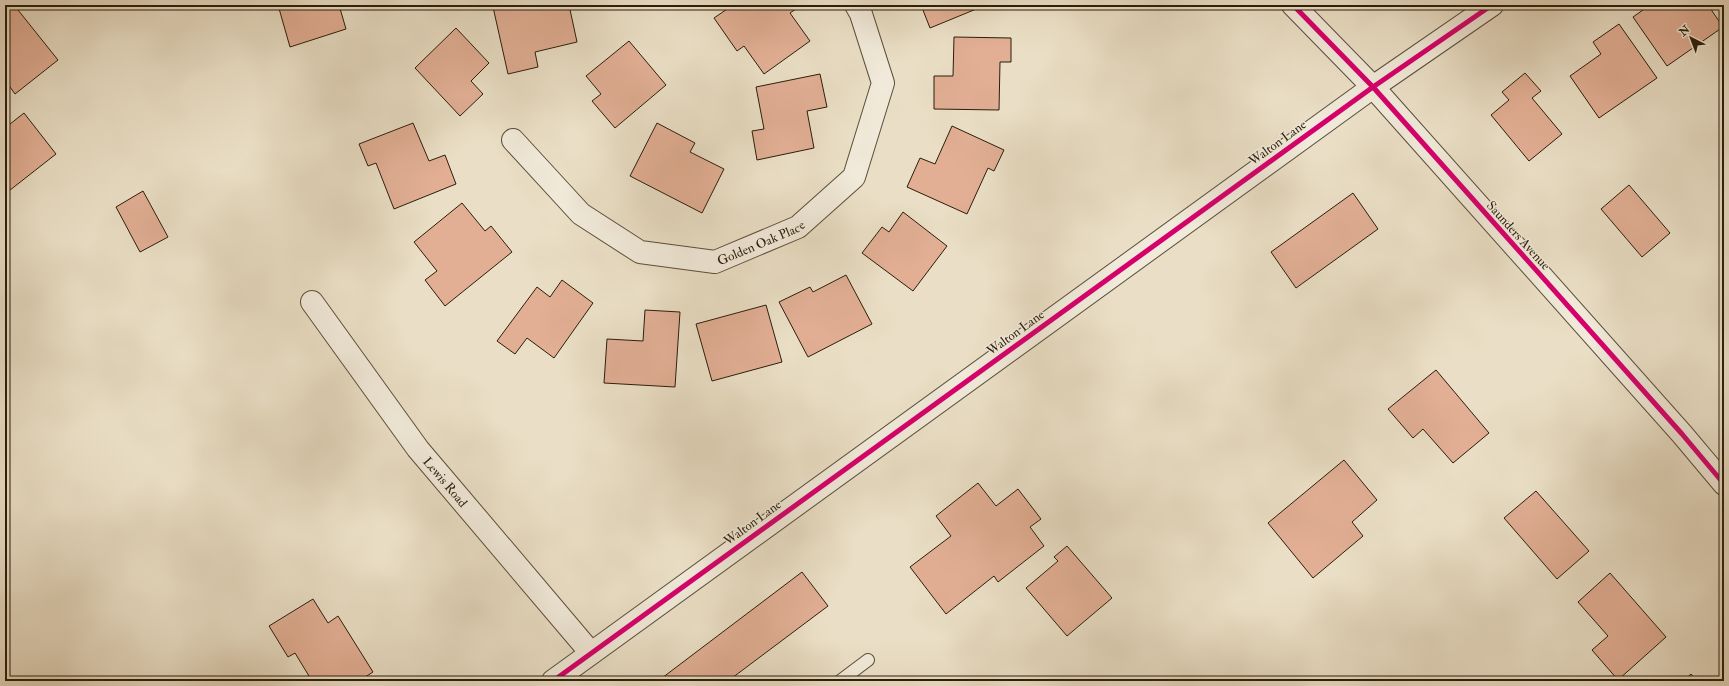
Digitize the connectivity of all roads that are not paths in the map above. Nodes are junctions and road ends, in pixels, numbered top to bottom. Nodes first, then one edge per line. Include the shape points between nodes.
1 (856, 5) edge
2 (1293, 5) edge
3 (1492, 5) edge
4 (1372, 87) junction
5 (513, 140) dead end
6 (312, 302) dead end
7 (1724, 484) edge
8 (591, 653) junction
9 (868, 660) dead end
10 (553, 681) edge
11 (840, 681) edge

1 - 5 street, Golden Oak Place via 883,83 854,177 798,228 715,262 640,252 582,214
2 - 4 street, Saunders Avenue
3 - 4 street, Walton Lane
4 - 7 street, Saunders Avenue
4 - 8 street, Walton Lane
6 - 8 street, Lewis Road via 418,449
8 - 10 street, Walton Lane
9 - 11 lane

